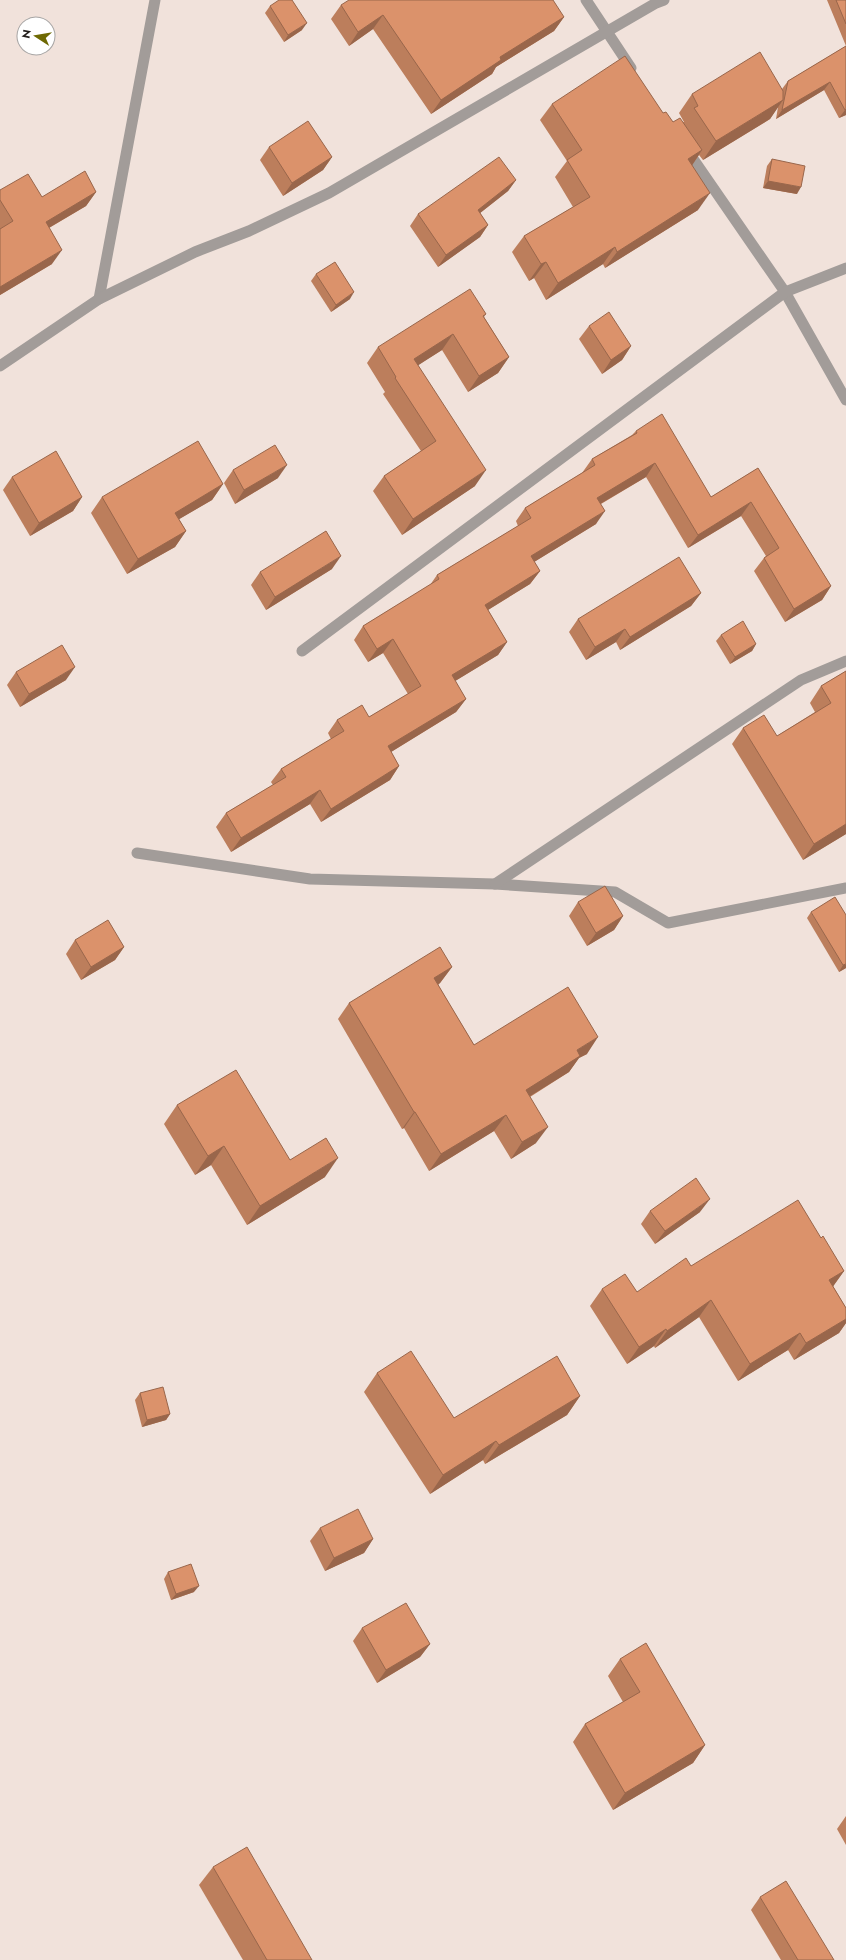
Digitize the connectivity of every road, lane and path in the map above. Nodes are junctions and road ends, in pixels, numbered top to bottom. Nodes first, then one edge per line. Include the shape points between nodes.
1 (155, 0) edge
2 (586, 0) edge
3 (664, 0) edge
4 (606, 31) junction
5 (637, 77) edge
6 (682, 142) edge
7 (846, 268) edge
8 (785, 292) junction
9 (99, 299) junction
10 (0, 366) edge
11 (846, 400) edge
12 (302, 651) dead end
13 (846, 661) edge
14 (137, 853) dead end
15 (495, 884) junction
16 (846, 888) edge

1 - 9 street
2 - 4 street
3 - 4 street via 656,2
4 - 5 street
4 - 9 street via 329,193 195,252
6 - 8 street
7 - 8 street
8 - 11 street
8 - 12 street
9 - 10 street
13 - 15 street via 801,680
14 - 15 street via 310,879
15 - 16 street via 615,892 668,923

